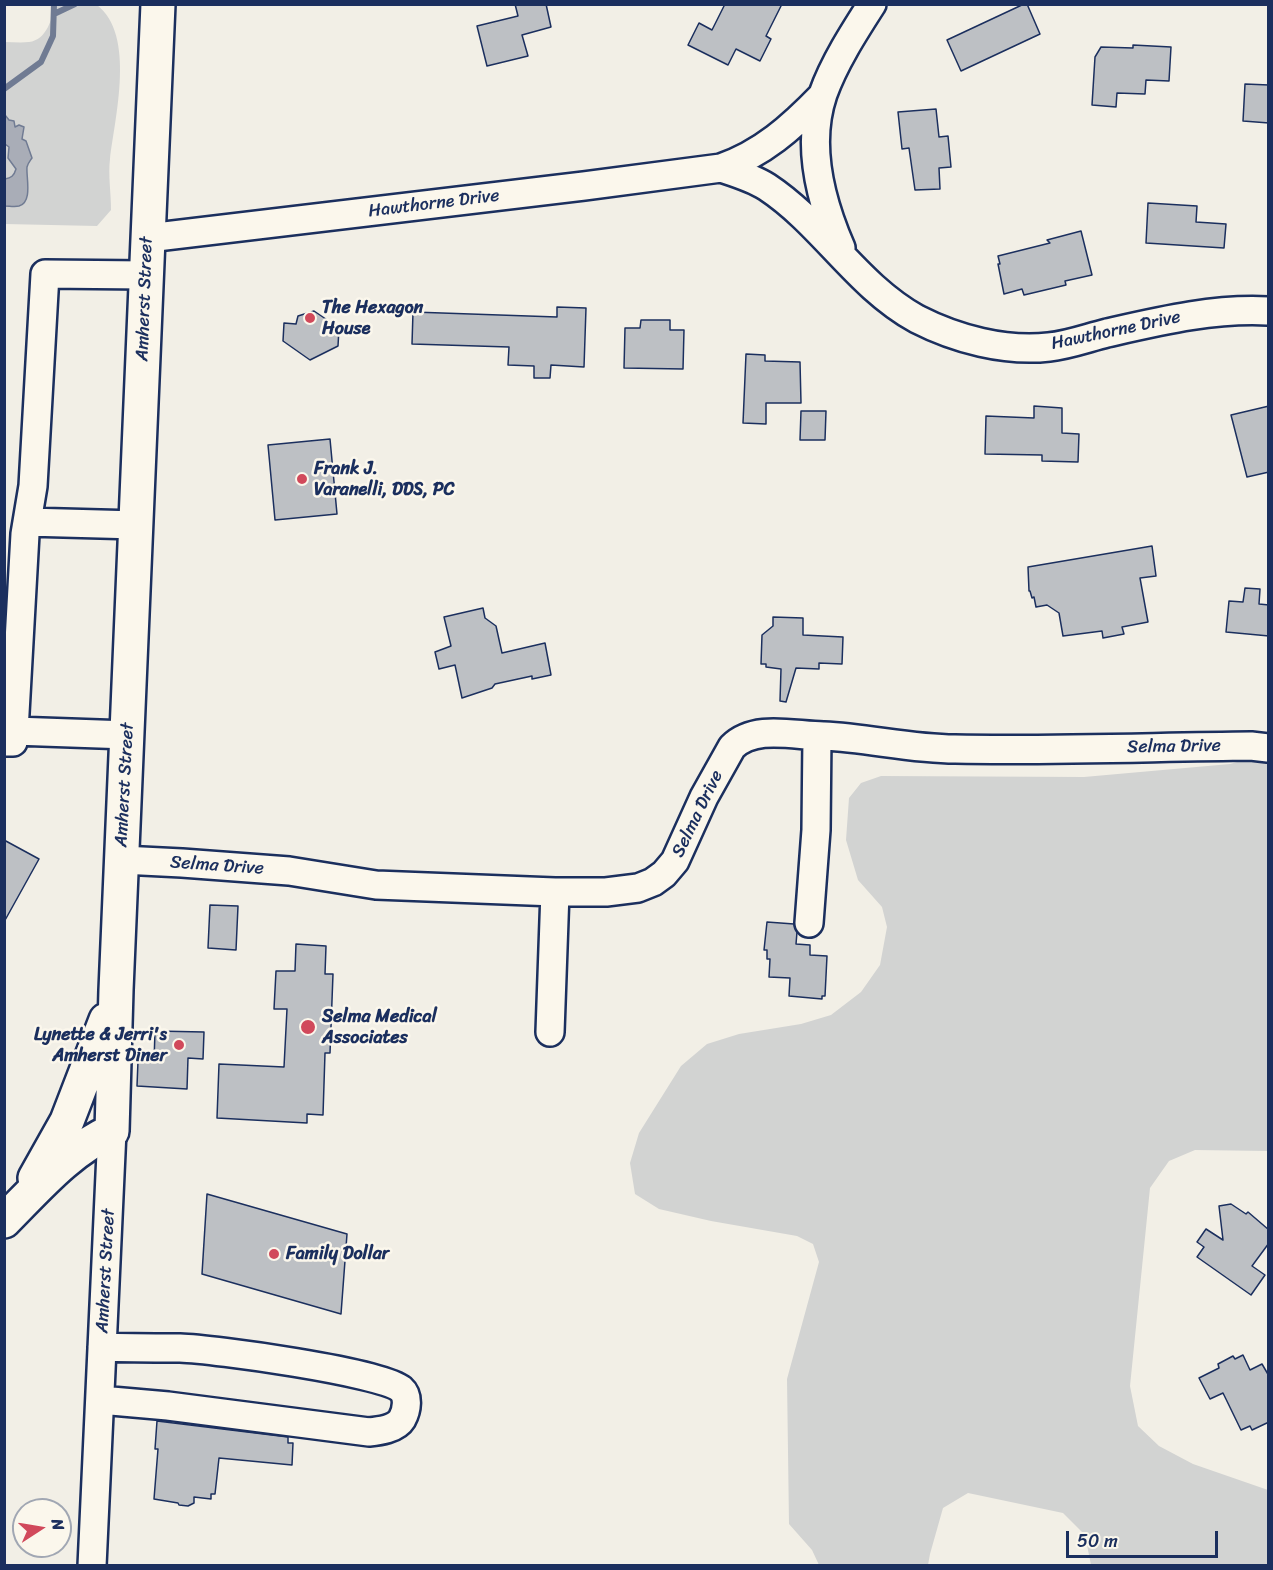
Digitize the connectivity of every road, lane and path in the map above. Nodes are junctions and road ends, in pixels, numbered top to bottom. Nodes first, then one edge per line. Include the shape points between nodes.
1 (158, 4) edge
2 (872, 4) edge
3 (822, 96) junction
4 (721, 168) junction
5 (148, 238) junction
6 (846, 260) junction
7 (146, 275) junction
8 (1269, 311) edge
9 (27, 522) junction
10 (137, 525) junction
11 (11, 726) edge
12 (128, 735) junction
13 (817, 736) junction
14 (1269, 748) edge
15 (122, 860) junction
16 (555, 892) junction
17 (808, 923) dead end
18 (116, 990) junction
19 (550, 1032) dead end
20 (112, 1131) junction
21 (10, 1215) edge
22 (102, 1347) junction
23 (100, 1400) junction
24 (92, 1566) edge

1 - 5 main road, Amherst Street
2 - 3 street, Hawthorne Drive
3 - 4 street, Hawthorne Drive via 763,149
3 - 6 street, Hawthorne Drive via 816,136 821,192
4 - 5 street, Hawthorne Drive
4 - 6 street, Hawthorne Drive via 766,187
5 - 7 main road, Amherst Street
6 - 8 street, Hawthorne Drive via 891,303 917,318 976,341 1012,347 1079,342 1210,312
7 - 9 street via 45,274 33,486
7 - 10 main road, Amherst Street
9 - 10 street
9 - 11 street
10 - 12 main road, Amherst Street
11 - 12 street
12 - 15 main road, Amherst Street
13 - 14 street, Selma Drive via 954,749
13 - 16 street, Selma Drive via 772,733 750,735 738,741 704,797 675,861 653,882 606,892
13 - 17 street via 816,830
15 - 16 street, Selma Drive via 289,871 376,885
15 - 18 main road, Amherst Street
16 - 19 street
18 - 20 main road, Amherst Street
18 - 21 main road via 67,1121
20 - 21 main road via 84,1146
20 - 22 street, Amherst Street
22 - 23 street, Amherst Street
22 - 23 street via 186,1348 353,1374 396,1386 404,1392 407,1402 397,1424 369,1432
23 - 24 street, Amherst Street

